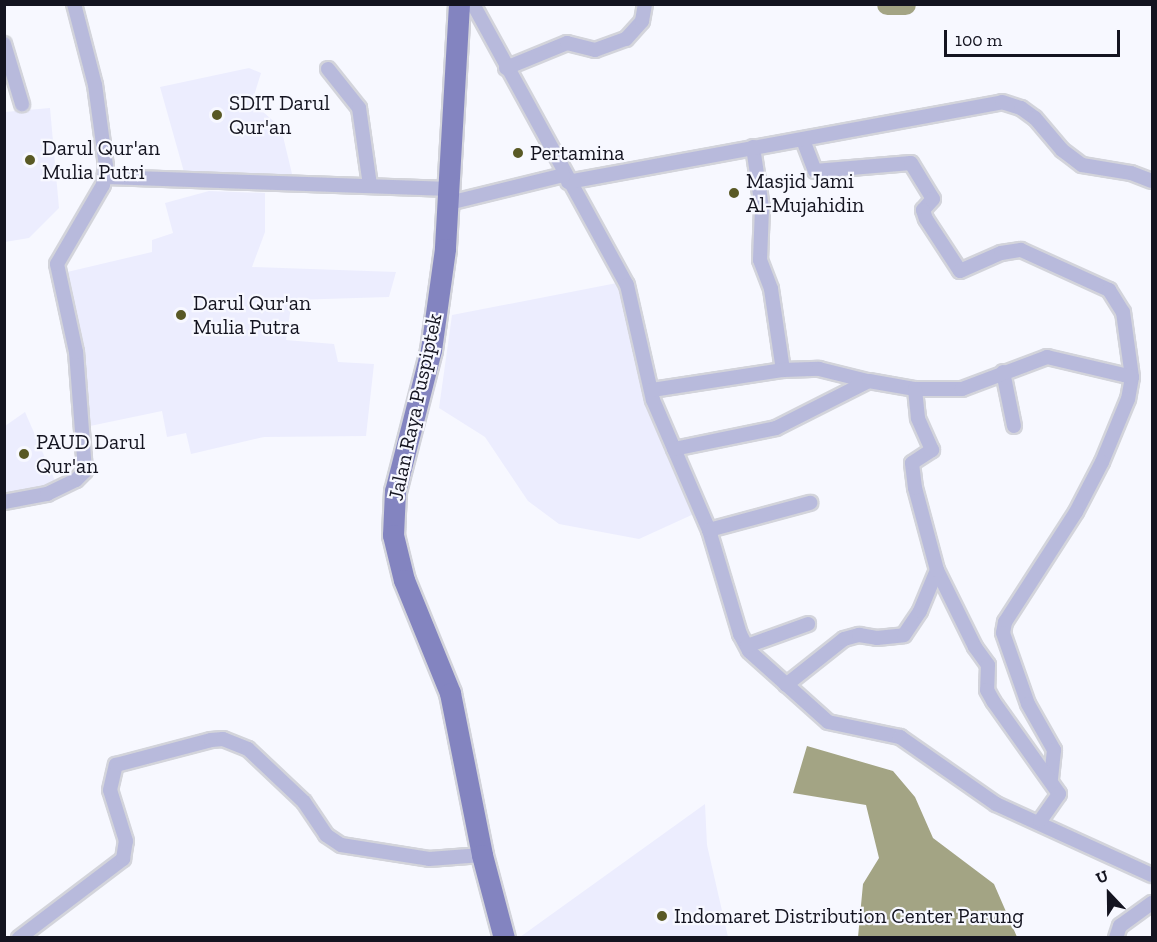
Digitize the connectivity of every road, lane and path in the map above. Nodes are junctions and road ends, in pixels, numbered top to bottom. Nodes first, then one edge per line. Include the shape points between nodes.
1 (74, 4) edge
2 (459, 4) edge
3 (472, 4) edge
4 (645, 4) edge
5 (4, 44) edge
6 (506, 68) junction
7 (328, 69) dead end
8 (22, 104) dead end
9 (803, 140) junction
10 (753, 147) junction
11 (106, 177) junction
12 (566, 179) junction
13 (1152, 181) edge
14 (370, 185) junction
15 (449, 196) junction
16 (783, 370) junction
17 (1003, 372) junction
18 (1132, 377) junction
19 (869, 381) junction
20 (915, 389) junction
21 (652, 390) junction
22 (1014, 426) dead end
23 (674, 448) junction
24 (4, 502) edge
25 (810, 503) dead end
26 (709, 530) junction
27 (937, 570) junction
28 (808, 624) dead end
29 (747, 646) junction
30 (786, 686) junction
31 (1051, 779) junction
32 (1040, 821) junction
33 (482, 855) junction
34 (1152, 874) edge
35 (1152, 903) edge
36 (35, 933) edge
37 (19, 938) edge
38 (504, 938) edge
39 (1116, 938) edge

1 - 11 street via 95,85
2 - 15 main road, Jalan Raya Puspiptek
3 - 6 street
4 - 6 street via 642,21 626,39 595,50 567,43
5 - 8 street
6 - 12 street
7 - 14 street via 359,108
9 - 10 street
9 - 13 street via 980,103 1002,102 1035,118 1062,150 1082,165 1131,173
9 - 18 street via 815,171 911,163 933,199 923,210 926,219 960,271 1001,253 1021,250 1109,290 1123,312
10 - 12 street
10 - 16 street via 762,208 760,256 771,289
11 - 14 street
11 - 24 street via 57,264 76,352 85,471 76,480 47,494
12 - 15 street
12 - 21 street via 627,285
14 - 15 street
15 - 33 main road, Jalan Raya Puspiptek via 435,329 395,491 393,535 404,580 450,693
16 - 19 street via 819,369
16 - 21 street
17 - 18 street via 1047,357
17 - 20 street via 962,389
17 - 22 street
18 - 31 street via 1128,399 1102,462 1076,512 1005,622 1003,633 1028,704 1054,750
19 - 20 street
19 - 23 street via 776,428
20 - 27 street via 918,418 933,450 912,463 915,488
21 - 23 street
23 - 26 street
25 - 26 street
26 - 29 street
27 - 30 street via 914,623 904,635 877,638 859,634 844,639
27 - 31 street via 975,647 988,664 987,690 993,701
28 - 29 street
29 - 30 street
30 - 32 street via 828,722 900,737 996,804
31 - 32 street via 1059,794
32 - 34 street
33 - 36 street via 429,859 341,845 326,835 304,802 248,749 223,739 211,740 116,765 110,790 126,841 123,859
33 - 38 main road, Jalan Raya Puspiptek
35 - 39 street via 1120,926
36 - 37 street

